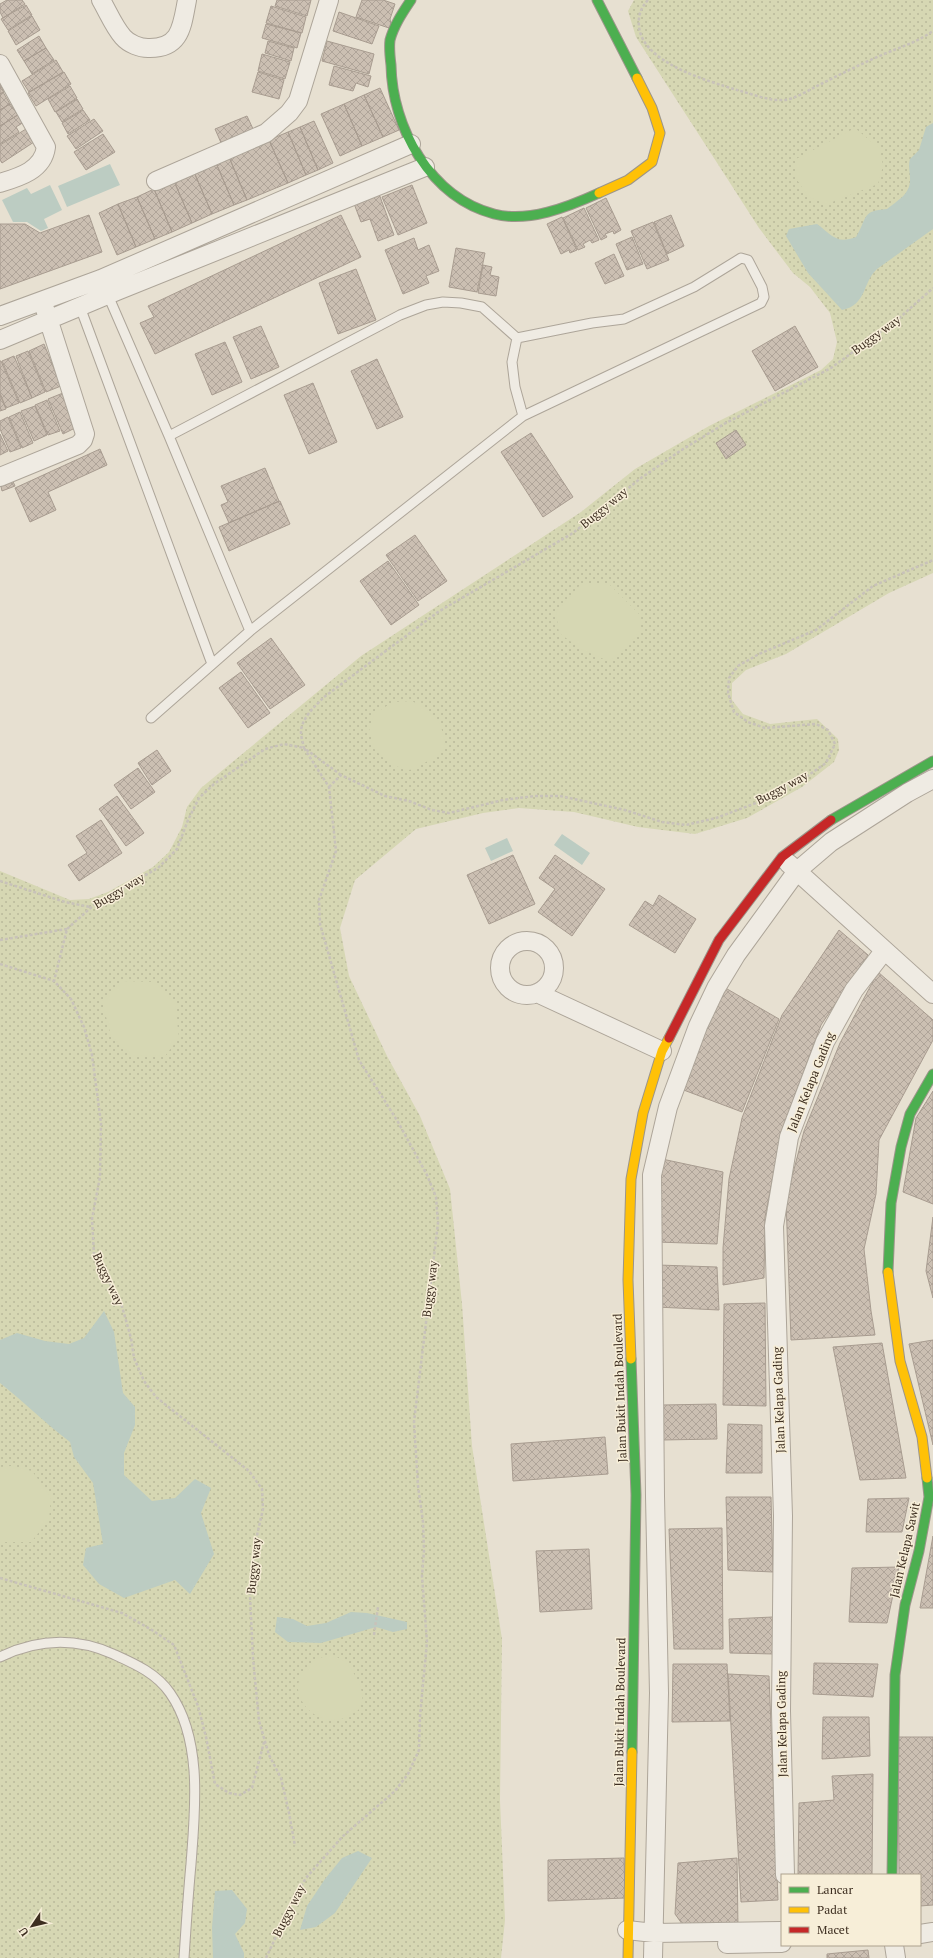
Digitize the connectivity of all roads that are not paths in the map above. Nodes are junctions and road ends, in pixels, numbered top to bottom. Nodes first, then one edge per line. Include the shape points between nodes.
1 (101, 0) edge
2 (187, 0) edge
3 (329, 0) edge
4 (410, 0) edge
5 (596, 0) edge
6 (0, 64) edge
7 (411, 144) junction
8 (425, 167) junction
9 (156, 181) dead end
10 (0, 184) edge
11 (104, 287) junction
12 (73, 289) junction
13 (43, 300) junction
14 (81, 307) junction
15 (0, 316) edge
16 (48, 320) junction
17 (517, 338) junction
18 (0, 340) edge
19 (523, 416) junction
20 (169, 436) junction
21 (0, 477) edge
22 (250, 631) junction
23 (212, 664) junction
24 (151, 718) dead end
25 (933, 761) edge
26 (933, 779) edge
27 (782, 857) junction
28 (797, 870) junction
29 (884, 951) junction
30 (538, 993) dead end
31 (933, 994) edge
32 (662, 1051) junction
33 (933, 1074) edge
34 (636, 1495) junction
35 (654, 1496) junction
36 (0, 1657) edge
37 (785, 1874) edge
38 (892, 1874) edge
39 (933, 1920) edge
40 (921, 1921) edge
41 (781, 1931) edge
42 (933, 1932) edge
43 (921, 1934) edge
44 (628, 1944) edge
45 (774, 1944) edge
46 (653, 1945) edge
47 (894, 1946) edge
48 (184, 1958) edge
49 (745, 1958) edge
50 (896, 1958) edge

1 - 2 street via 124,38 140,47 158,49 170,44 179,34
3 - 9 street via 298,101 289,113 266,133
4 - 7 street via 390,41 391,85
5 - 8 street via 654,114 660,133 652,162 628,180 572,205 524,216 494,214 472,206 456,198
6 - 10 street via 46,147 45,155 40,162 26,175
7 - 8 street
7 - 11 street
8 - 11 street
11 - 12 street
11 - 14 street
11 - 20 lane
12 - 13 street
12 - 14 lane
13 - 15 street
13 - 16 street
14 - 16 street
14 - 23 lane
16 - 18 street
16 - 21 street via 85,434 78,445
17 - 19 lane via 512,362 515,387
17 - 19 lane via 624,319 694,287 741,258 748,260 762,287 764,297 761,303
17 - 20 lane via 482,307 443,302 426,305 400,315
19 - 22 lane
20 - 22 lane
22 - 23 lane
23 - 24 lane
25 - 27 street, Jalan Bukit Indah Boulevard via 837,816
26 - 28 street via 831,842
27 - 28 street
27 - 32 street, Jalan Bukit Indah Boulevard via 719,940
28 - 29 street
28 - 35 street via 736,955 701,1019 668,1108 652,1175
29 - 31 street
29 - 37 street, Jalan Kelapa Gading via 854,990 825,1042 789,1137 774,1226 783,1516 781,1711
30 - 32 street
32 - 34 street, Jalan Bukit Indah Boulevard via 643,1113 631,1179 628,1280
33 - 38 street, Jalan Kelapa Sawit via 910,1114 901,1147 891,1204 887,1267 900,1361 922,1438 929,1497 905,1605 895,1675
34 - 35 street
34 - 44 street, Jalan Bukit Indah Boulevard
35 - 46 street via 659,1693
36 - 48 lane via 16,1649 40,1643 96,1646 142,1667 158,1679 170,1693 183,1716 195,1773 195,1811
39 - 40 street
41 - 46 street
42 - 43 street
44 - 46 street
45 - 46 street
45 - 49 street
47 - 50 street

